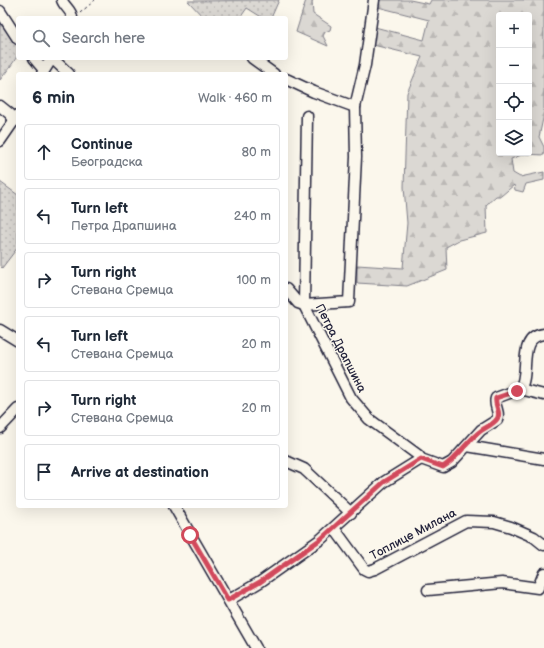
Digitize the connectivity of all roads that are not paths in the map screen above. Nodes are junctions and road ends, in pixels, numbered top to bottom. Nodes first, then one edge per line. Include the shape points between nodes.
1 (62, 0) edge
2 (374, 0) edge
3 (0, 11) edge
4 (72, 16) edge
5 (16, 36) edge
6 (35, 60) edge
7 (51, 60) edge
8 (54, 60) edge
9 (255, 60) edge
10 (43, 72) edge
11 (68, 72) edge
12 (271, 72) edge
13 (288, 81) edge
14 (0, 106) edge
15 (355, 106) junction
16 (307, 116) dead end
17 (16, 118) edge
18 (0, 141) edge
19 (288, 291) edge
20 (304, 305) junction
21 (0, 330) edge
22 (544, 334) edge
23 (16, 339) edge
24 (520, 389) junction
25 (544, 395) edge
26 (16, 411) edge
27 (0, 428) edge
28 (467, 446) junction
29 (421, 459) junction
30 (544, 459) edge
31 (288, 462) edge
32 (175, 508) edge
33 (351, 513) junction
34 (334, 528) junction
35 (544, 545) edge
36 (544, 573) edge
37 (428, 590) dead end
38 (228, 600) junction
39 (256, 648) edge

1 - 4 street
2 - 15 street, Петра Драпшина via 365,65
3 - 5 street
6 - 10 street
7 - 10 street
8 - 11 street
9 - 12 street
13 - 15 street
14 - 17 street
15 - 20 street, Петра Драпшина via 356,157 349,302
16 - 20 street
17 - 18 street
19 - 20 street via 298,303
20 - 29 street, Петра Драпшина via 351,398 369,419
21 - 23 street
22 - 24 street via 532,338 527,345 524,378
24 - 25 street
24 - 28 street via 496,398 498,418 475,436
26 - 27 street
28 - 29 street via 452,462 443,467
28 - 30 street
29 - 33 street via 384,482
31 - 33 street via 304,469
32 - 38 street
33 - 34 street
34 - 35 street, Топлице Милана via 368,571 466,521 494,522 511,527 534,537
34 - 38 street via 266,578
36 - 37 street via 538,588 502,583
38 - 39 street

